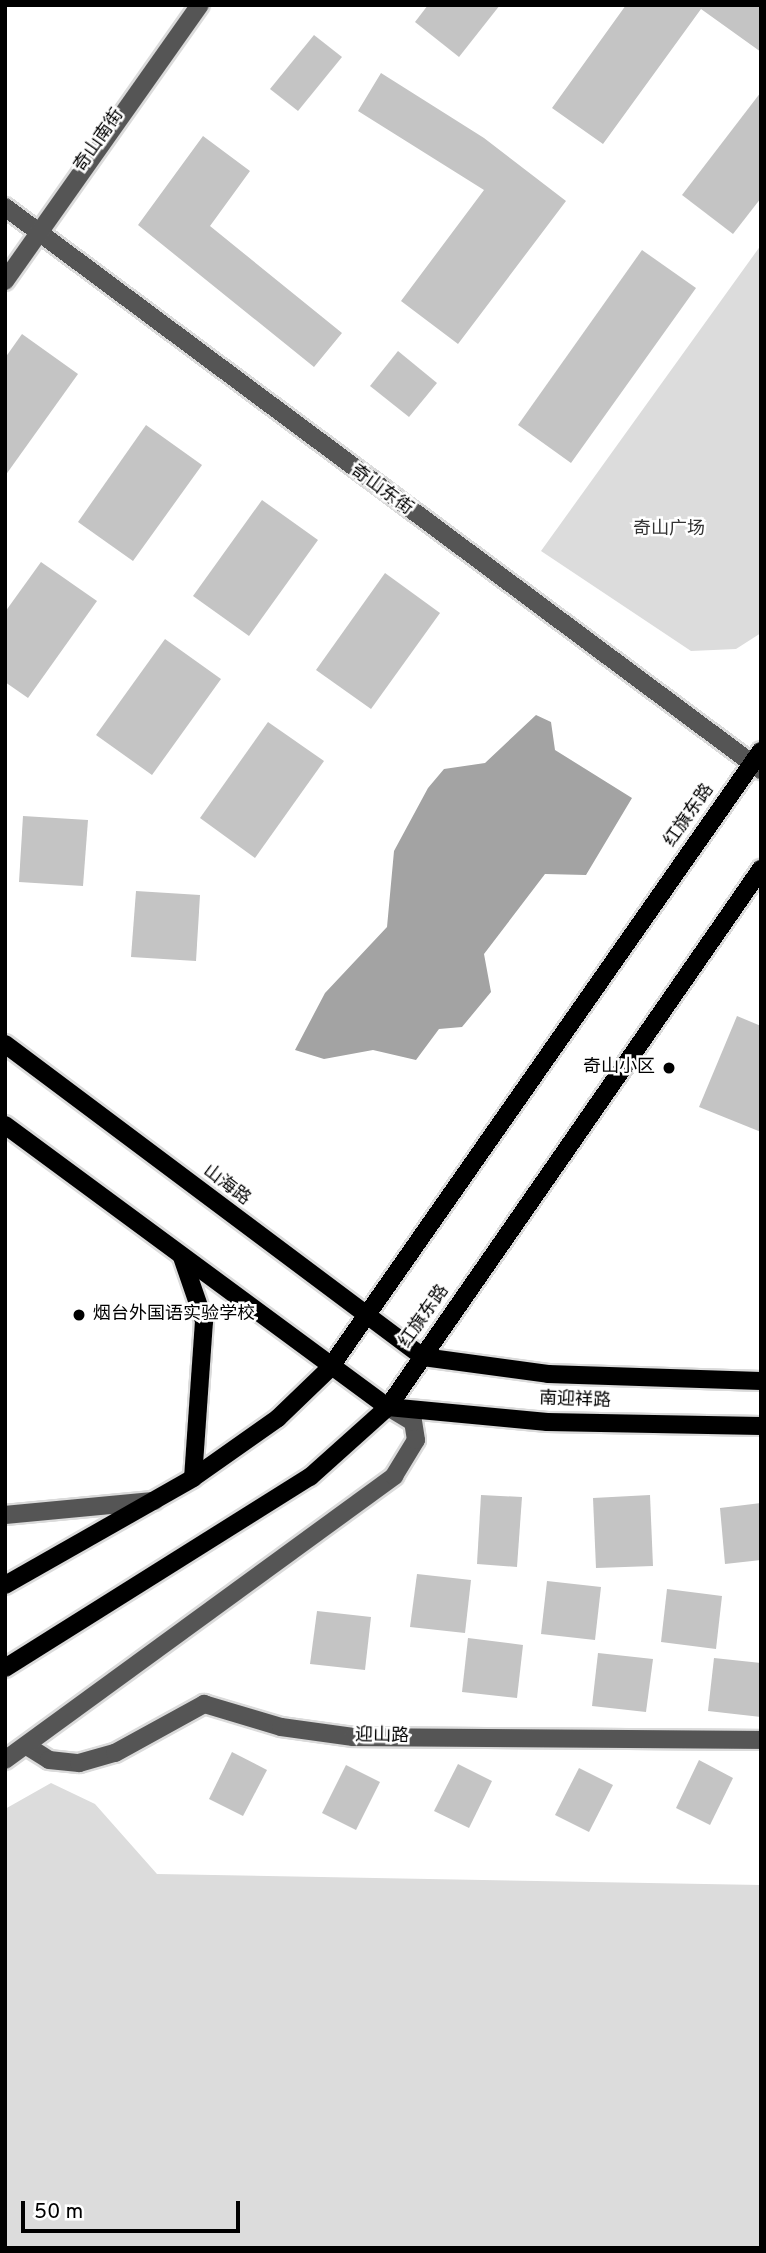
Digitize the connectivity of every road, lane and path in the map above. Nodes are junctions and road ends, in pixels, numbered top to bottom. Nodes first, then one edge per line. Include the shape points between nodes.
1 (200, 5) edge
2 (5, 207) edge
3 (37, 230) junction
4 (5, 281) edge
5 (758, 762) edge
6 (761, 869) edge
7 (5, 1044) edge
8 (5, 1125) edge
9 (182, 1257) junction
10 (366, 1319) junction
11 (423, 1357) junction
12 (329, 1369) junction
13 (761, 1381) edge
14 (388, 1407) junction
15 (761, 1426) edge
16 (193, 1478) junction
17 (154, 1501) junction
18 (5, 1515) edge
19 (5, 1585) edge
20 (5, 1668) edge
21 (761, 1740) edge
22 (27, 1746) junction
23 (5, 1760) edge

1 - 3 street, 奇山南街
2 - 3 street, 奇山东街
3 - 4 street, 奇山南街
3 - 5 street, 奇山东街
5 - 10 main road, 红旗东路
6 - 11 main road, 红旗东路
7 - 10 main road, 山海路
8 - 9 main road
9 - 12 main road
9 - 16 main road via 204,1321
10 - 11 main road, 山海路
10 - 12 main road, 红旗东路
11 - 13 main road, 南迎祥路 via 548,1374
11 - 14 main road, 红旗东路
12 - 14 main road
12 - 16 main road via 278,1418
14 - 15 main road, 南迎祥路 via 547,1422
14 - 20 main road, 红旗东路 via 310,1476
14 - 22 street via 413,1422 416,1440 394,1476
16 - 17 main road
17 - 18 street
17 - 19 main road
21 - 22 street, 迎山路 via 353,1737 281,1727 204,1704 115,1753 79,1763 49,1760
22 - 23 street

